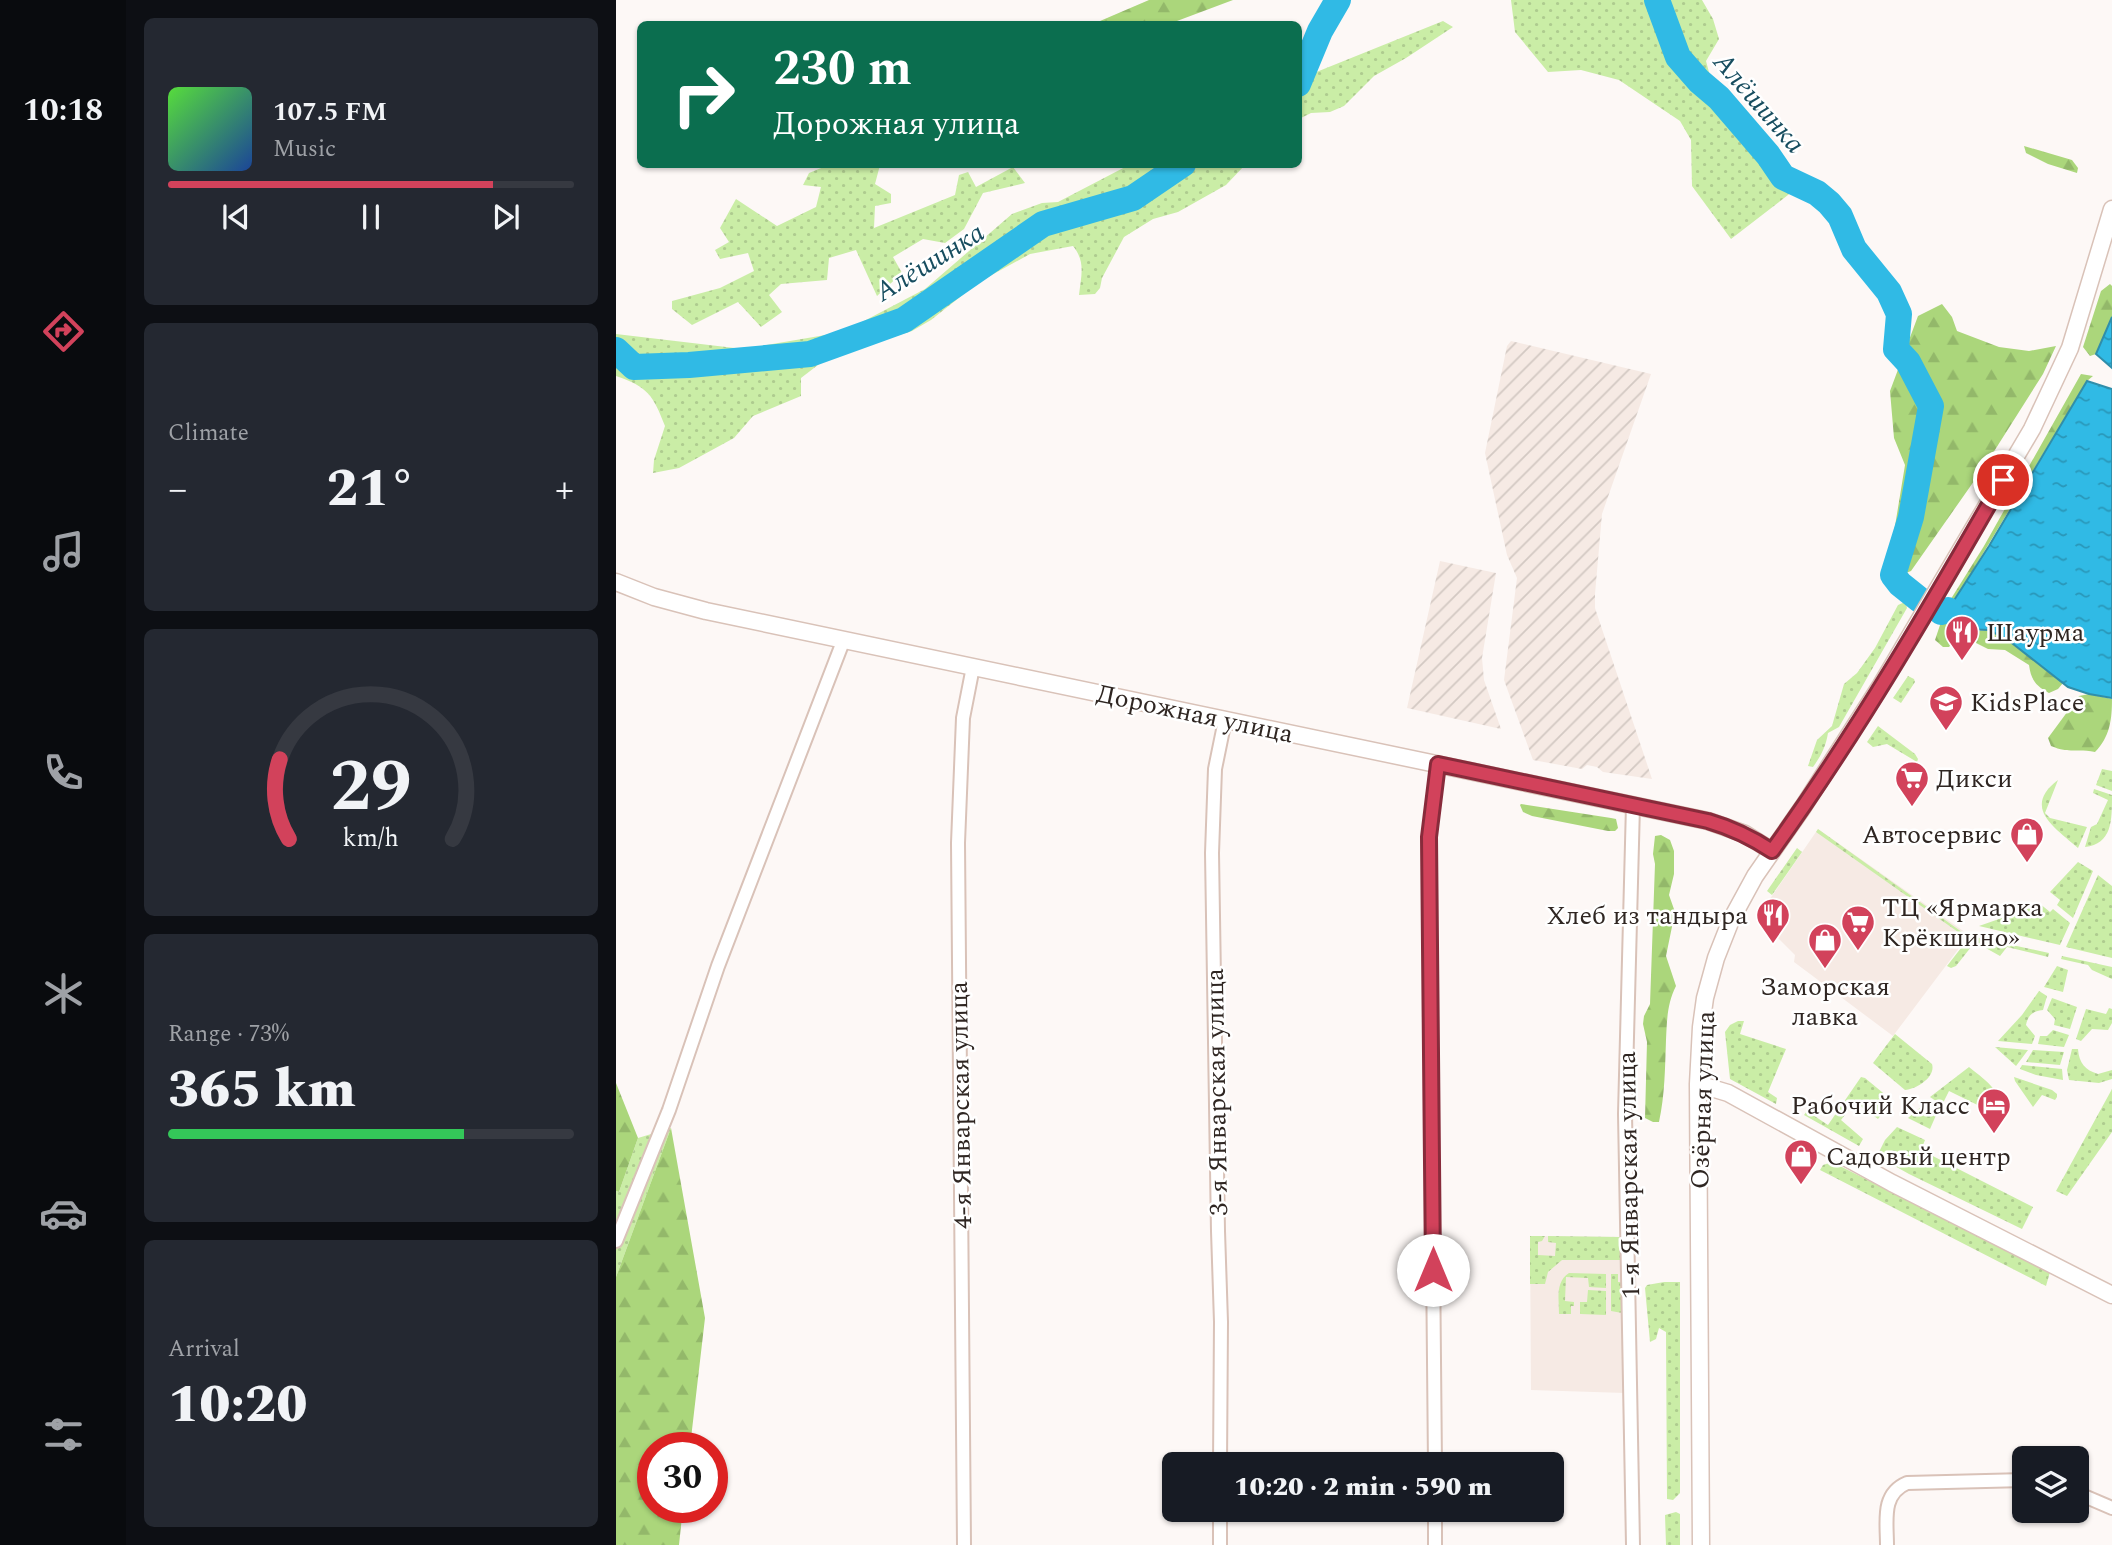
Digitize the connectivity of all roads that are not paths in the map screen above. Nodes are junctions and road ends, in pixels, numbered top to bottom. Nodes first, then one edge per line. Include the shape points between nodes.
1 (2112, 209) edge
2 (616, 582) edge
3 (844, 639) junction
4 (973, 667) junction
5 (1226, 720) junction
6 (1438, 764) junction
7 (1633, 805) junction
8 (1772, 851) junction
9 (1698, 1084) junction
10 (616, 1241) edge
11 (2112, 1295) edge
12 (1220, 1452) edge
13 (1434, 1452) edge
14 (2012, 1480) edge
15 (2089, 1498) edge
16 (2112, 1508) edge
17 (1220, 1522) edge
18 (1435, 1522) edge
19 (964, 1545) edge
20 (1220, 1545) edge
21 (1435, 1545) edge
22 (1633, 1545) edge
23 (1701, 1545) edge
24 (1888, 1545) edge

1 - 8 street, Озёрная улица via 2070,348 2022,448 1881,685
2 - 3 street, Дорожная улица via 695,608
3 - 4 street, Дорожная улица
3 - 10 street via 718,966 669,1111
4 - 5 street, Дорожная улица
4 - 19 street, 4-я Январская улица via 963,718 958,843
5 - 6 street, Дорожная улица
5 - 12 street, 3-я Январская улица via 1215,769 1212,853
6 - 7 street, Дорожная улица
6 - 13 street via 1429,837
7 - 8 street, Дорожная улица via 1726,826
7 - 22 street, 1-я Январская улица via 1626,1114
8 - 9 street, Озёрная улица via 1742,898 1716,958 1702,1013
9 - 11 street via 1728,1093
9 - 23 street, Озёрная улица
14 - 24 street via 1907,1483 1899,1487 1888,1502
15 - 16 street
17 - 20 street
18 - 21 street

